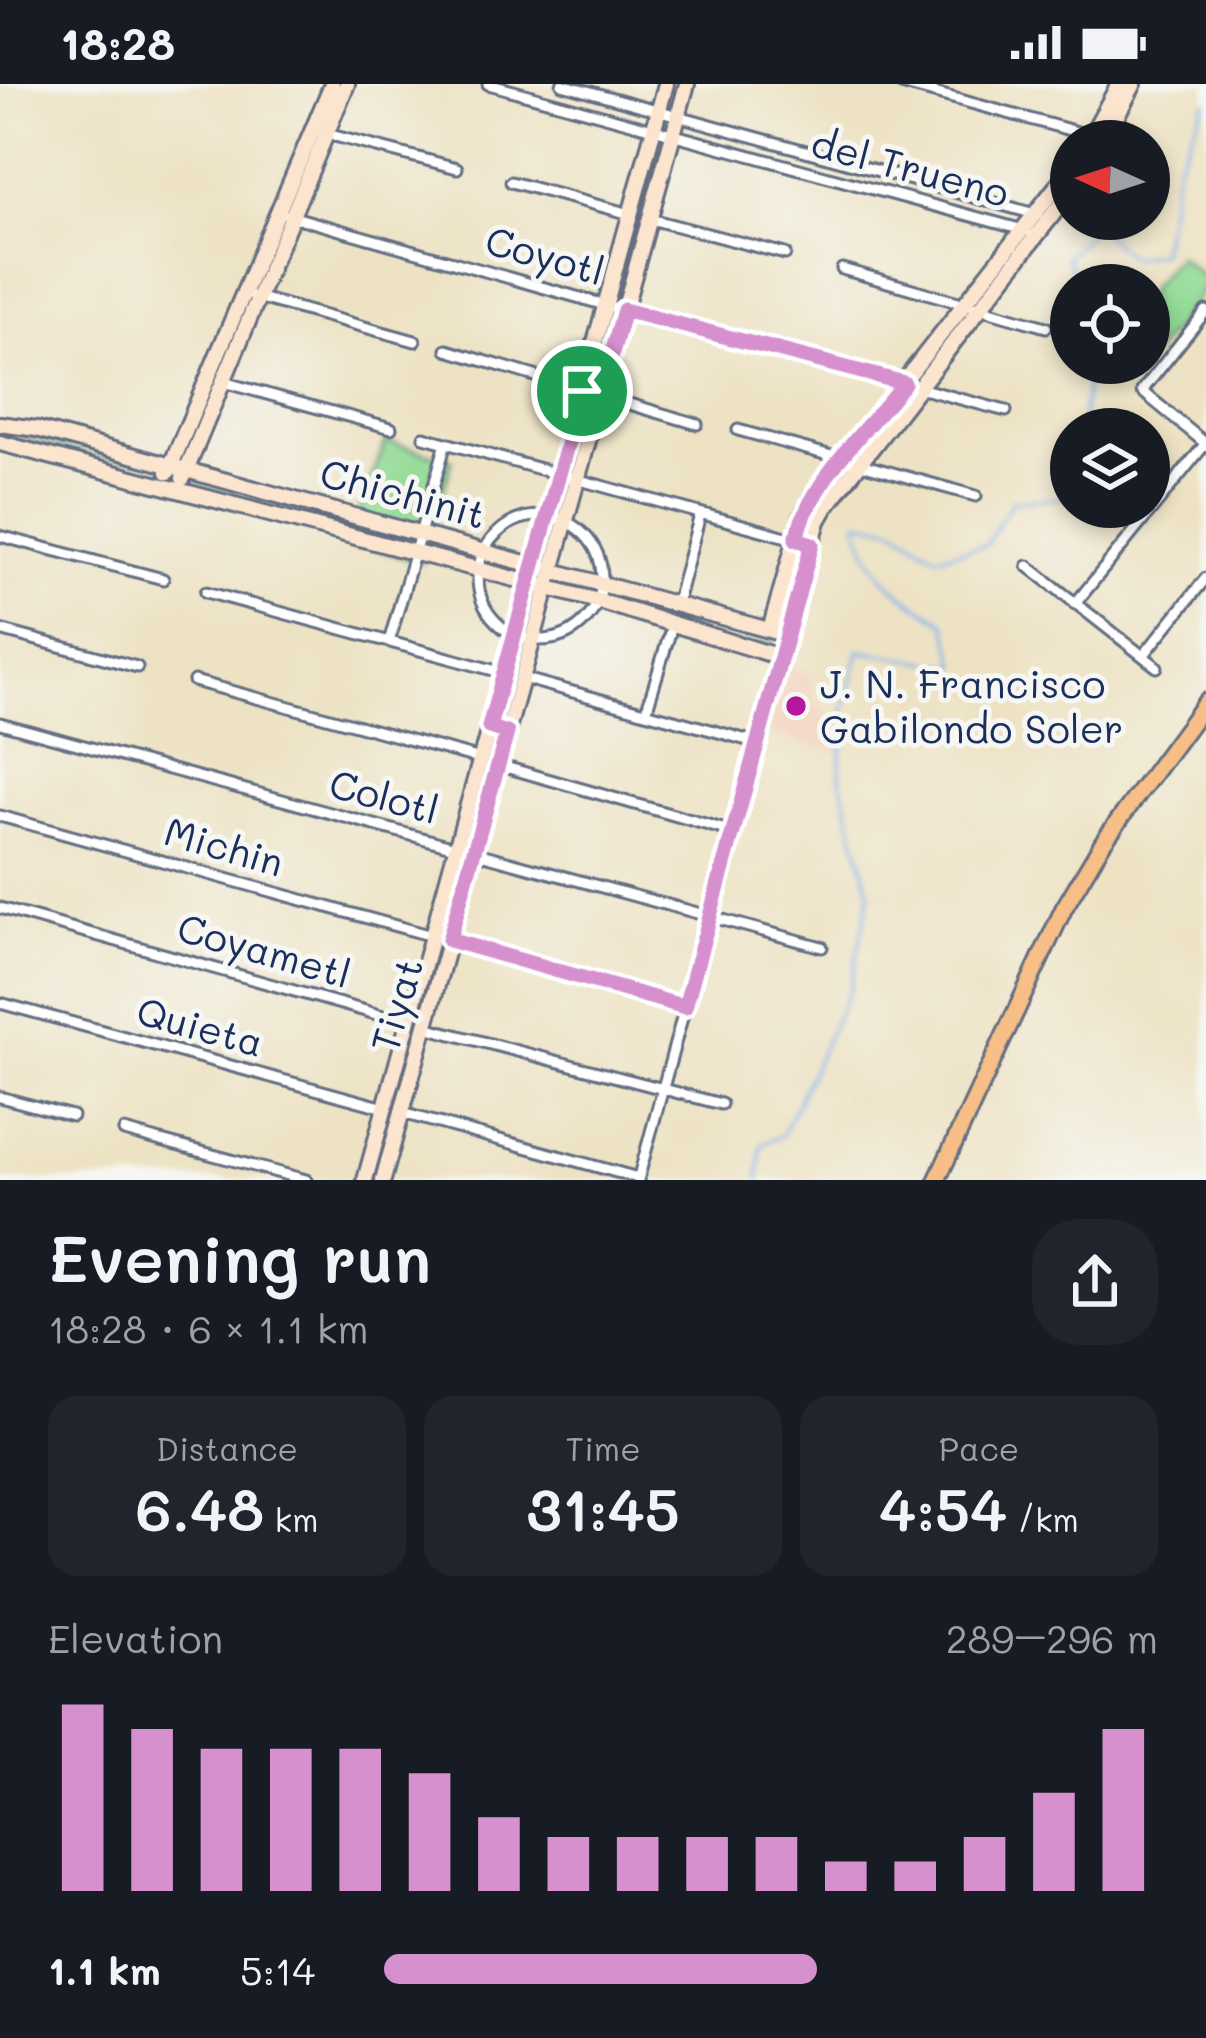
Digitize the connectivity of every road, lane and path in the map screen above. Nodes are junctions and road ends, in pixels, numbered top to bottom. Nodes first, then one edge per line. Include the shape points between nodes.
1 (332, 84) edge
2 (347, 84) edge
3 (488, 84) edge
4 (562, 84) edge
5 (666, 84) edge
6 (687, 84) edge
7 (901, 84) edge
8 (1119, 84) edge
9 (1134, 84) edge
10 (658, 111) junction
11 (678, 116) junction
12 (1104, 120) edge
13 (1109, 120) edge
14 (1050, 126) edge
15 (654, 129) junction
16 (319, 132) junction
17 (673, 134) junction
18 (458, 168) dead end
19 (511, 182) dead end
20 (1050, 206) edge
21 (1050, 211) edge
22 (285, 214) junction
23 (630, 214) junction
24 (1044, 217) junction
25 (650, 219) junction
26 (1031, 232) junction
27 (785, 254) dead end
28 (842, 269) dead end
29 (251, 295) junction
30 (964, 304) junction
31 (605, 305) junction
32 (981, 309) junction
33 (624, 310) junction
34 (1206, 311) edge
35 (1046, 327) dead end
36 (416, 341) dead end
37 (447, 350) dead end
38 (207, 378) junction
39 (223, 382) junction
40 (904, 383) junction
41 (922, 388) junction
42 (582, 391) junction
43 (600, 397) junction
44 (1006, 411) dead end
45 (0, 424) edge
46 (698, 424) dead end
47 (391, 428) dead end
48 (738, 430) dead end
49 (424, 437) dead end
50 (0, 443) edge
51 (446, 443) junction
52 (1206, 443) edge
53 (843, 459) junction
54 (861, 464) junction
55 (170, 465) junction
56 (187, 470) junction
57 (559, 474) junction
58 (578, 479) junction
59 (171, 486) junction
60 (976, 496) dead end
61 (700, 515) junction
62 (547, 516) junction
63 (566, 521) junction
64 (421, 532) junction
65 (0, 536) edge
66 (796, 539) junction
67 (812, 544) junction
68 (485, 550) junction
69 (415, 552) junction
70 (534, 563) junction
71 (1028, 566) dead end
72 (553, 568) junction
73 (478, 569) junction
74 (1206, 578) edge
75 (163, 579) dead end
76 (602, 581) junction
77 (529, 583) junction
78 (548, 587) junction
79 (206, 592) dead end
80 (598, 601) junction
81 (677, 602) junction
82 (1075, 604) junction
83 (672, 626) junction
84 (0, 630) edge
85 (770, 630) junction
86 (514, 635) junction
87 (787, 635) junction
88 (533, 640) junction
89 (389, 642) junction
90 (1143, 656) junction
91 (780, 657) junction
92 (137, 667) dead end
93 (1157, 667) dead end
94 (504, 673) junction
95 (522, 678) junction
96 (194, 681) dead end
97 (1206, 702) edge
98 (646, 712) junction
99 (0, 723) edge
100 (489, 727) junction
101 (507, 733) junction
102 (758, 743) junction
103 (481, 759) junction
104 (498, 765) junction
105 (0, 816) edge
106 (733, 832) junction
107 (456, 848) junction
108 (474, 853) junction
109 (0, 908) edge
110 (710, 917) junction
111 (432, 936) junction
112 (449, 940) junction
113 (822, 947) dead end
114 (0, 1003) edge
115 (685, 1007) junction
116 (408, 1023) junction
117 (425, 1028) junction
118 (662, 1090) junction
119 (0, 1097) edge
120 (722, 1104) dead end
121 (385, 1108) junction
122 (402, 1113) junction
123 (72, 1116) dead end
124 (124, 1131) dead end
125 (374, 1148) junction
126 (390, 1154) junction
127 (638, 1179) edge
128 (306, 1180) edge
129 (365, 1180) edge
130 (383, 1180) edge
131 (937, 1180) edge

1 - 16 street
2 - 16 street
3 - 15 street, del Trueno
4 - 10 street, del Trueno
5 - 10 street, Tiyat
6 - 11 street, Tiyat
7 - 14 street
8 - 12 street
9 - 13 street
10 - 11 street, del Trueno
10 - 15 street, Tiyat
11 - 17 street, Tiyat
11 - 24 street, del Trueno
15 - 17 street, del Trueno
15 - 23 street, Tiyat
16 - 18 street
16 - 22 street
17 - 25 street, Tiyat
17 - 26 street, del Trueno
19 - 23 street
20 - 24 street
21 - 24 street
22 - 29 street
22 - 31 street, Coyotl
23 - 31 street, Tiyat
24 - 26 street
25 - 27 street
25 - 33 street, Tiyat
26 - 30 street
26 - 32 street
28 - 30 street
29 - 36 street
29 - 38 street
29 - 39 street
30 - 32 street
30 - 40 street
31 - 33 street, Coyotl
31 - 42 street, Tiyat
32 - 35 street
32 - 41 street
33 - 40 street, Coyotl
33 - 43 street, Tiyat
34 - 52 street via 1142,391
37 - 42 street
38 - 39 street
38 - 55 street
39 - 47 street
39 - 56 street
40 - 41 street, Coyotl
40 - 53 street
41 - 44 street, Coyotl
41 - 54 street
42 - 43 street
42 - 57 street, Tiyat
43 - 46 street
43 - 58 street, Tiyat
45 - 55 street, Chichinit
48 - 53 street
49 - 51 street
50 - 59 street, Chichinit
51 - 57 street
51 - 64 street
52 - 82 street
53 - 54 street
53 - 66 street via 811,500
54 - 60 street
54 - 67 street via 826,508
55 - 56 street, Chichinit
55 - 59 street
56 - 59 street
56 - 64 street, Chichinit
57 - 58 street
57 - 62 street, Tiyat
58 - 61 street
58 - 63 street, Tiyat
59 - 69 street, Chichinit
61 - 66 street
61 - 81 street
62 - 63 street
62 - 68 street via 510,523
62 - 70 street, Tiyat
63 - 72 street, Tiyat
63 - 76 street via 599,557
64 - 68 street, Chichinit
64 - 69 street
65 - 75 street
66 - 67 street
66 - 85 street
67 - 87 street
68 - 70 street, Chichinit
68 - 73 street
69 - 73 street, Chichinit
69 - 89 street
70 - 72 street, Chichinit
70 - 77 street, Tiyat
71 - 82 street
72 - 76 street, Chichinit
72 - 78 street, Tiyat
73 - 77 street, Chichinit
73 - 86 street via 485,608
74 - 90 street
76 - 80 street
76 - 81 street, Chichinit
77 - 78 street, Chichinit
77 - 86 street, Tiyat
78 - 80 street, Chichinit
78 - 88 street, Tiyat
79 - 89 street
80 - 83 street, Chichinit
80 - 88 street via 573,632
81 - 85 street, Chichinit
82 - 90 street
83 - 91 street, Chichinit
83 - 98 street
84 - 92 street
85 - 87 street, Chichinit
86 - 88 street
86 - 94 street, Tiyat
87 - 91 street
88 - 95 street, Tiyat
89 - 94 street
90 - 93 street
91 - 102 street
94 - 100 street, Tiyat
95 - 98 street
95 - 101 street, Tiyat
96 - 103 street
97 - 131 main road via 1064,908
98 - 102 street
99 - 107 street, Colotl
100 - 101 street
100 - 103 street, Tiyat
101 - 104 street, Tiyat
102 - 106 street
103 - 107 street, Tiyat
104 - 106 street
104 - 108 street, Tiyat
105 - 111 street, Michin
106 - 110 street
107 - 108 street, Colotl
107 - 111 street, Tiyat
108 - 110 street, Colotl
108 - 112 street, Tiyat
109 - 116 street, Coyametl
110 - 113 street, Colotl
110 - 115 street
111 - 116 street, Tiyat
112 - 115 street
112 - 117 street, Tiyat
114 - 121 street, Quieta
115 - 118 street
116 - 117 street, Coyametl
116 - 121 street, Tiyat
117 - 118 street, Coyametl
117 - 122 street, Tiyat
118 - 120 street, Coyametl
118 - 127 street
119 - 123 street
121 - 125 street, Tiyat
122 - 126 street, Tiyat
122 - 127 street
124 - 128 street
125 - 126 street
125 - 129 street, Tiyat
126 - 130 street, Tiyat

